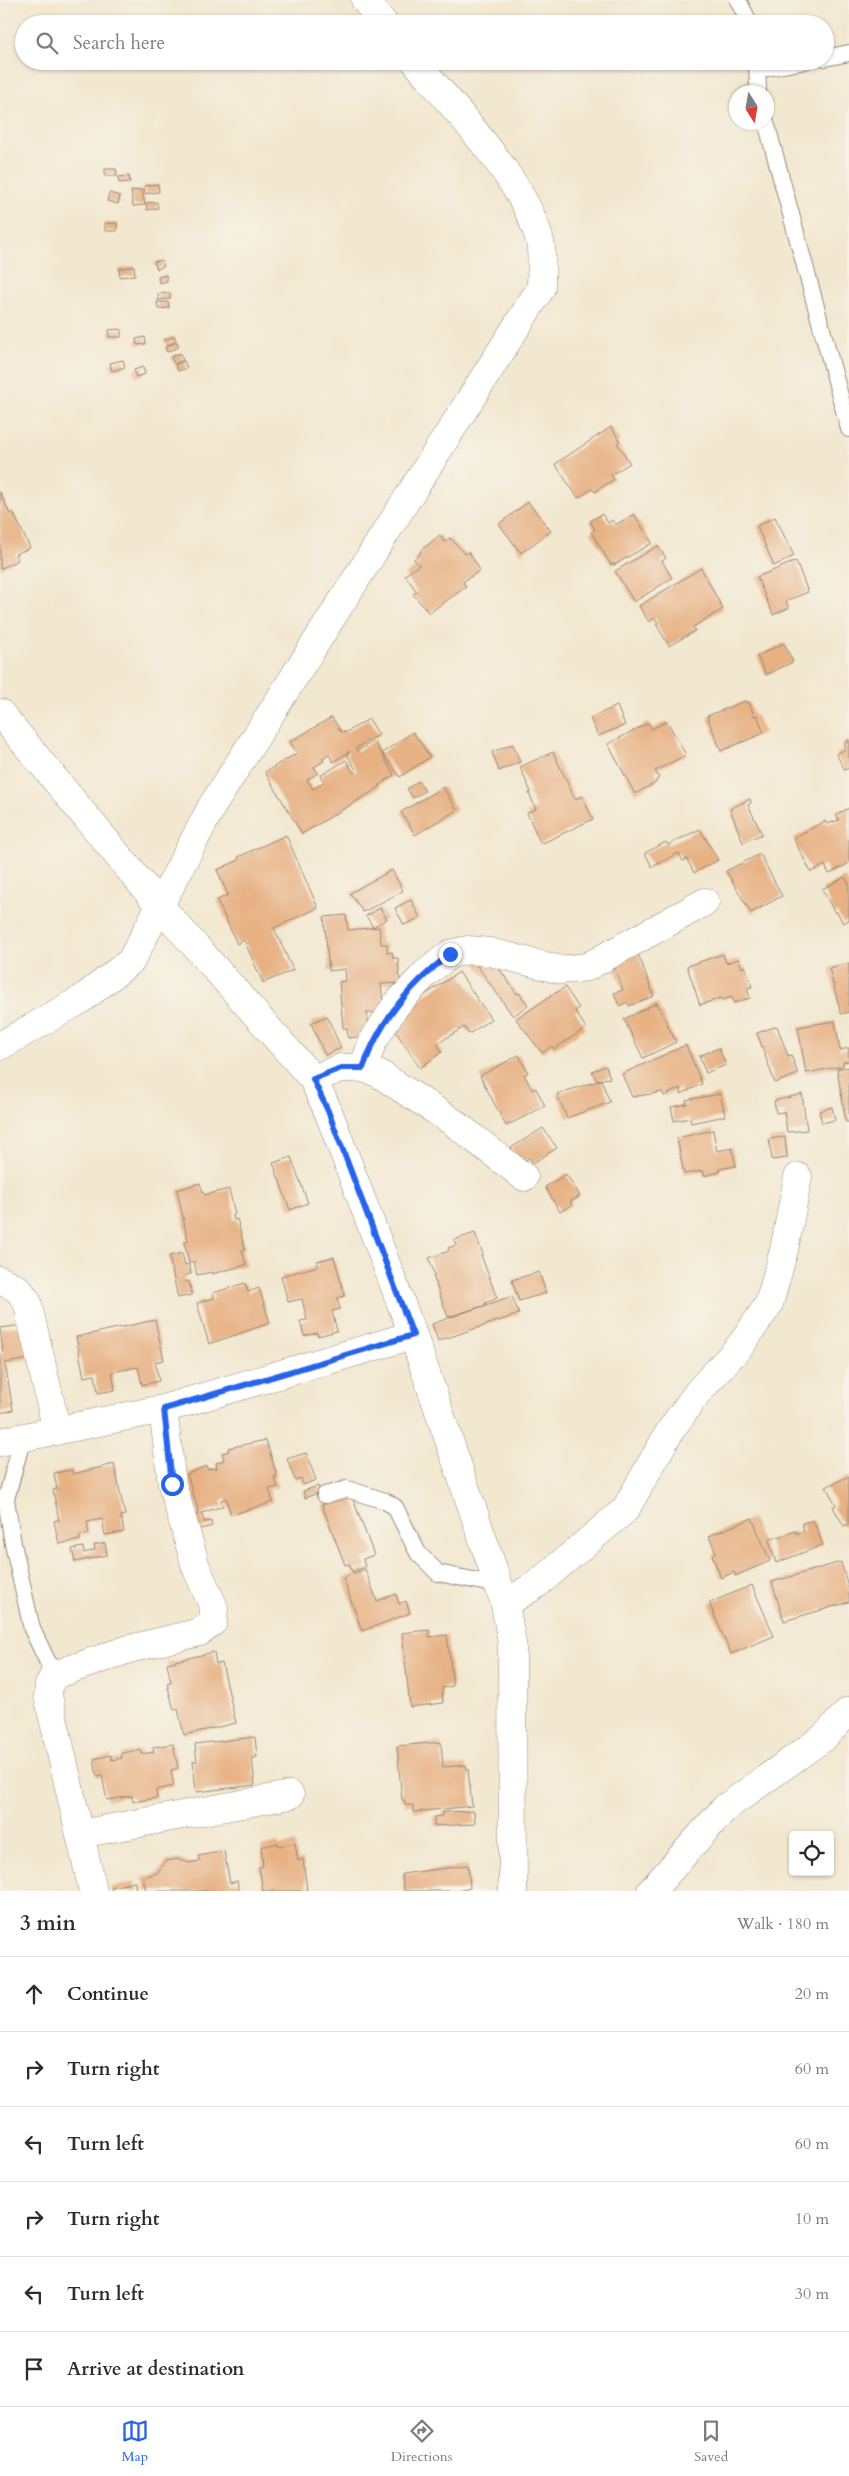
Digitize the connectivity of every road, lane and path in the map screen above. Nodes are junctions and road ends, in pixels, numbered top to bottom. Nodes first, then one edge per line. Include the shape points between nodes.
1 (364, 0) edge
2 (738, 0) edge
3 (376, 15) edge
4 (746, 15) edge
5 (849, 53) edge
6 (834, 56) edge
7 (422, 70) edge
8 (757, 70) edge
9 (758, 85) edge
10 (768, 130) edge
11 (849, 428) edge
12 (0, 713) edge
13 (705, 902) dead end
14 (159, 905) junction
15 (0, 1046) edge
16 (363, 1068) junction
17 (313, 1079) junction
18 (524, 1177) dead end
19 (798, 1177) dead end
20 (0, 1280) edge
21 (413, 1335) junction
22 (164, 1409) junction
23 (57, 1431) junction
24 (12, 1439) edge
25 (325, 1495) dead end
26 (502, 1595) junction
27 (54, 1675) junction
28 (849, 1711) edge
29 (290, 1795) dead end
30 (80, 1834) junction
31 (93, 1891) edge
32 (513, 1891) edge
33 (651, 1891) edge

1 - 3 street
2 - 4 lane
5 - 6 lane
7 - 14 street via 500,164 526,204 540,243 541,288 212,806
8 - 9 lane
10 - 11 lane
12 - 14 street
13 - 16 street via 587,967 561,970 483,951 450,954 424,974 396,1004 373,1041
14 - 15 street via 131,962 82,999
14 - 17 street
16 - 17 street via 341,1068
16 - 18 street via 378,1073 453,1122
17 - 21 street
19 - 26 street via 784,1250 769,1304 740,1346 698,1392 670,1431 626,1510 537,1584
20 - 23 street via 18,1289 27,1301
21 - 22 street
21 - 26 street
22 - 23 street
22 - 27 street via 172,1484 196,1567 214,1608 213,1622 200,1632 129,1649
23 - 24 street
24 - 27 lane via 6,1499 32,1629
25 - 26 lane via 346,1490 385,1500 395,1507 418,1553 438,1573
26 - 32 street via 512,1643
27 - 30 street via 48,1696
28 - 33 street via 823,1738 725,1808
29 - 30 street
30 - 31 street

